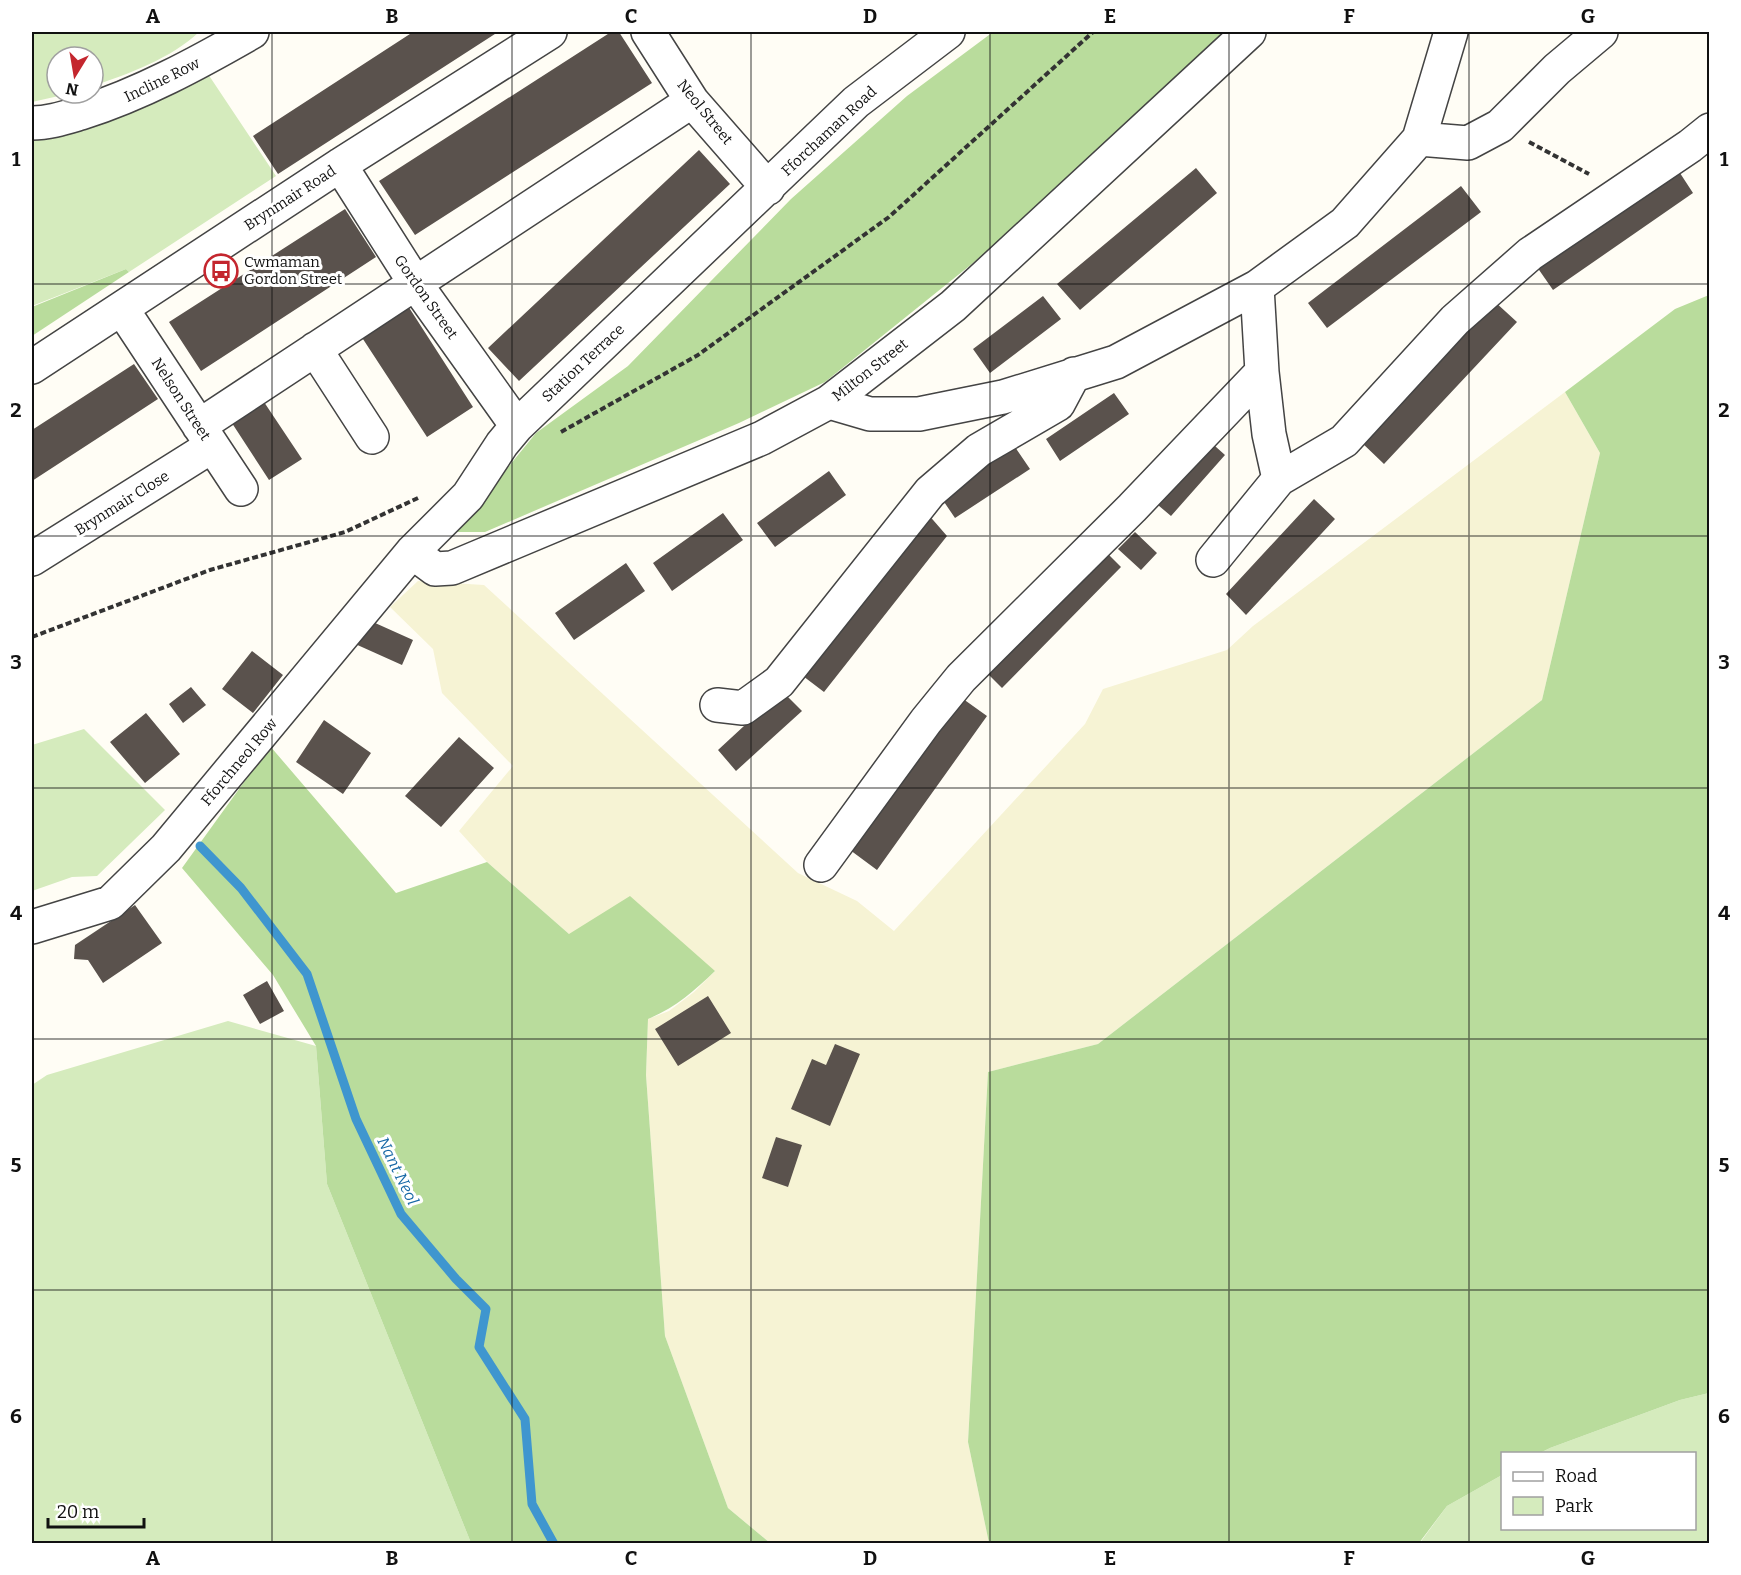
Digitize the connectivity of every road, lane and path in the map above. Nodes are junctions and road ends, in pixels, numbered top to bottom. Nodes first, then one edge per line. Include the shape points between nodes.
1 (252, 32) edge
2 (550, 32) edge
3 (648, 32) edge
4 (948, 32) edge
5 (1249, 32) edge
6 (1451, 32) edge
7 (1601, 32) edge
8 (692, 101) junction
9 (32, 123) edge
10 (1500, 126) junction
11 (1710, 130) edge
12 (1419, 139) junction
13 (340, 165) junction
14 (768, 188) junction
15 (1620, 191) junction
16 (415, 283) junction
17 (1257, 286) junction
18 (122, 309) junction
19 (315, 349) junction
20 (32, 367) edge
21 (1262, 372) junction
22 (1074, 374) junction
23 (830, 402) junction
24 (517, 426) junction
25 (206, 436) junction
26 (372, 437) dead end
27 (1279, 479) junction
28 (241, 489) dead end
29 (412, 552) junction
30 (32, 559) edge
31 (1213, 560) dead end
32 (717, 705) dead end
33 (821, 865) dead end
34 (32, 927) edge

1 - 9 street, Incline Row via 114,103 46,123
2 - 13 street, Brynmair Road
3 - 8 street, Neol Street
4 - 14 street, Fforchaman Road via 856,102
5 - 23 street, Milton Street via 953,306
6 - 12 street
7 - 10 street
8 - 14 street, Neol Street
8 - 16 street, Brynmair Close
10 - 12 street via 1468,143
10 - 15 path
11 - 15 street
12 - 17 street via 1344,223
13 - 16 street, Gordon Street
13 - 18 street, Brynmair Road
14 - 24 street, Station Terrace
15 - 27 street via 1530,254 1455,320 1344,441
16 - 19 street, Brynmair Close
16 - 24 street, Gordon Street
17 - 21 street
17 - 22 street via 1116,362
18 - 20 street, Brynmair Road
18 - 25 street, Nelson Street
19 - 25 street, Brynmair Close
19 - 26 street
21 - 27 street
21 - 33 street via 961,678
22 - 23 street via 1003,397 919,414 870,414
22 - 32 street via 1058,404 979,450 930,492 779,682 743,708
23 - 29 street, Milton Street via 762,438 452,568 435,569
24 - 29 street, Station Terrace via 468,496
25 - 28 street, Nelson Street
25 - 30 street, Brynmair Close
27 - 31 street
29 - 34 street, Fforchneol Row via 166,848 110,903

